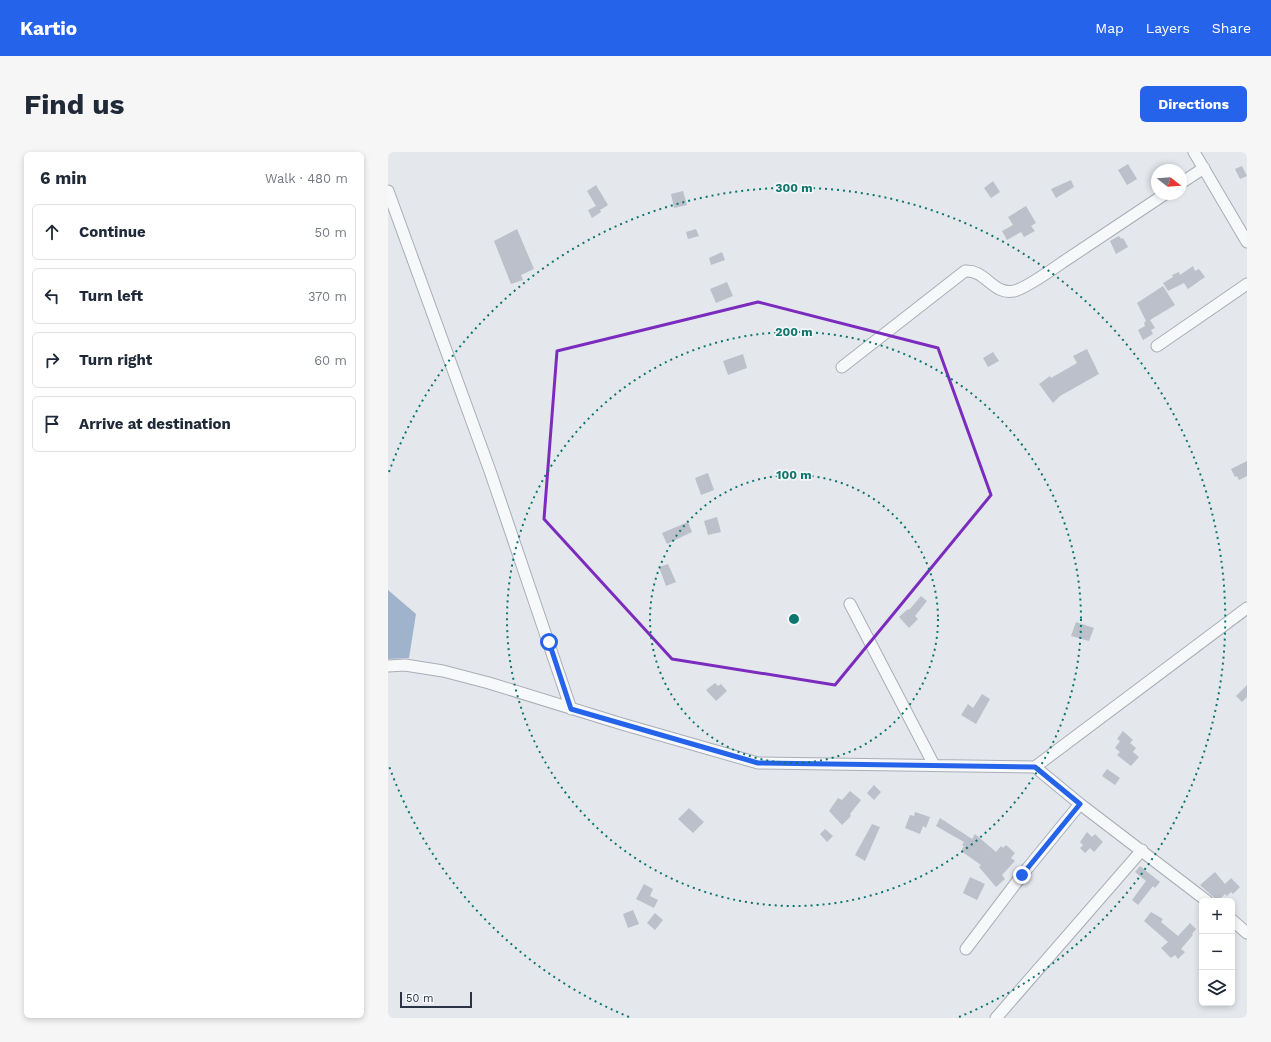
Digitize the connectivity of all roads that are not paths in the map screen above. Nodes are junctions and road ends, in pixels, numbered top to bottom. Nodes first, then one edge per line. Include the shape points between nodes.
1 (1194, 152) edge
2 (1204, 168) junction
3 (1187, 179) edge
4 (388, 191) edge
5 (1156, 200) edge
6 (1247, 242) edge
7 (1247, 284) edge
8 (1157, 346) dead end
9 (842, 367) dead end
10 (850, 604) dead end
11 (1247, 608) edge
12 (388, 666) edge
13 (571, 709) junction
14 (934, 765) junction
15 (1035, 767) junction
16 (1080, 804) junction
17 (1142, 850) junction
18 (1203, 898) edge
19 (1235, 923) edge
20 (1247, 933) edge
21 (966, 948) dead end
22 (996, 1018) edge

1 - 2 street
2 - 3 street
2 - 6 street
4 - 13 street via 490,472
5 - 9 street via 1049,272 1014,291 1000,289 972,270 965,271
7 - 8 street
10 - 14 street
11 - 15 street
12 - 13 street via 405,665 443,671
13 - 14 street via 758,763
14 - 15 street
15 - 16 street
16 - 17 street
16 - 21 street
17 - 18 street
17 - 22 street
19 - 20 street

